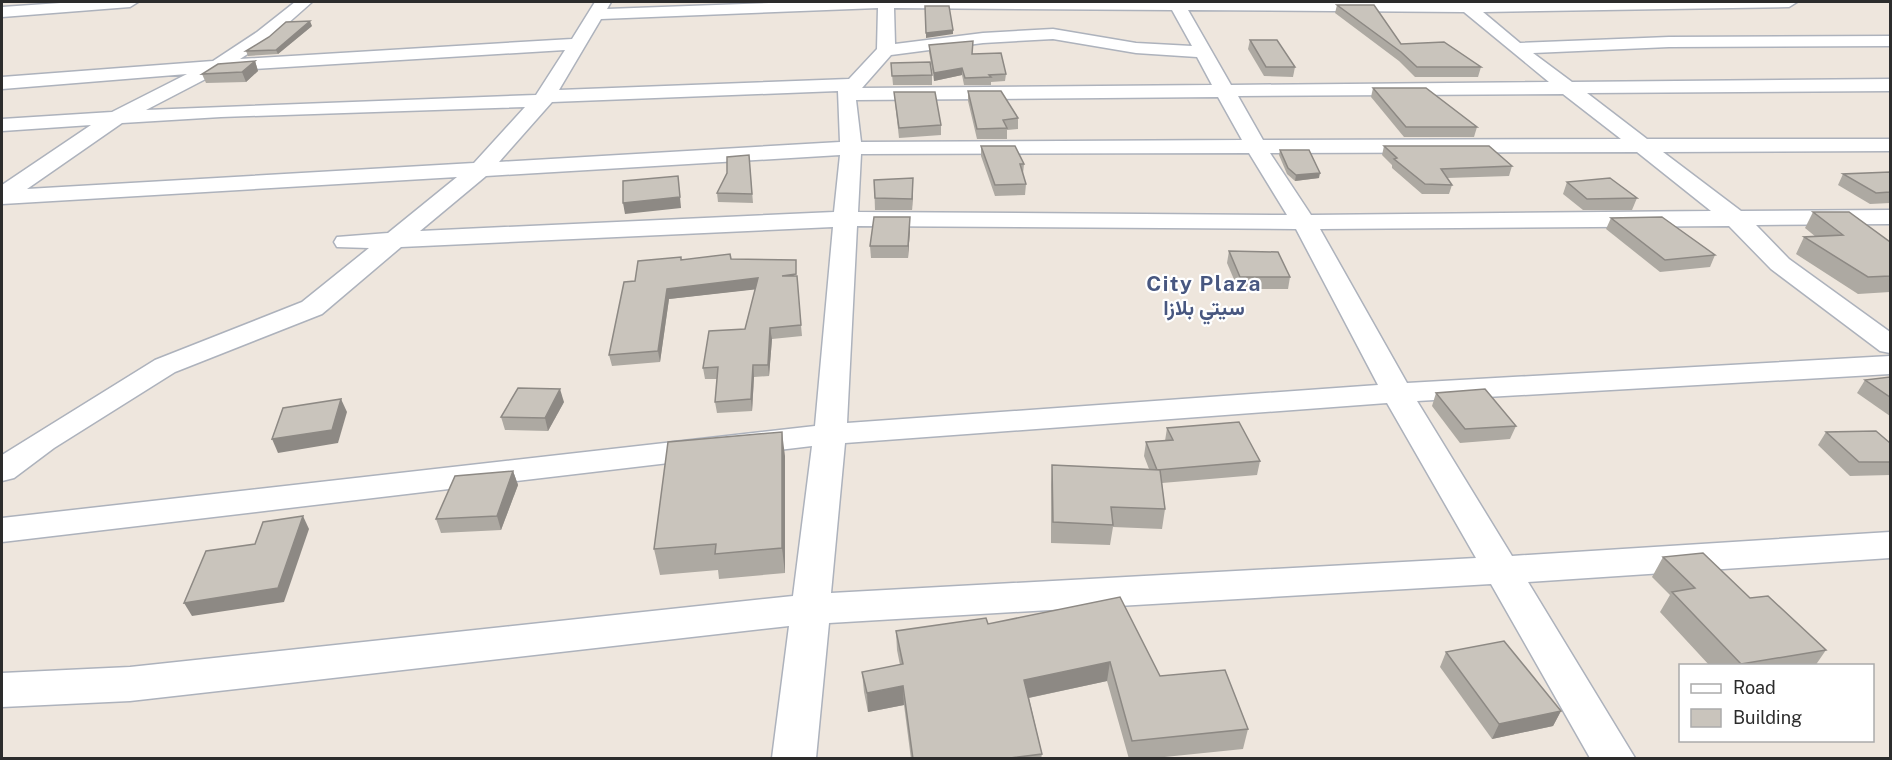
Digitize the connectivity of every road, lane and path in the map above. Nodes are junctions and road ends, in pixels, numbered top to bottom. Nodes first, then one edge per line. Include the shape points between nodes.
1 (130, 2) edge
2 (304, 2) edge
3 (886, 2) edge
4 (1748, 2) edge
5 (1789, 2) edge
6 (1177, 3) edge
7 (1466, 4) edge
8 (598, 8) edge
9 (2, 12) edge
10 (1890, 41) edge
11 (1825, 42) junction
12 (577, 44) junction
13 (1517, 48) junction
14 (886, 50) junction
15 (1203, 52) junction
16 (1853, 57) dead end
17 (217, 66) junction
18 (1872, 66) dead end
19 (1890, 76) edge
20 (2, 83) edge
21 (1890, 86) edge
22 (1570, 88) junction
23 (850, 90) junction
24 (1224, 91) junction
25 (544, 98) junction
26 (119, 116) junction
27 (2, 125) edge
28 (1641, 144) junction
29 (1890, 145) edge
30 (851, 148) junction
31 (1257, 149) junction
32 (483, 167) junction
33 (2, 196) edge
34 (1890, 217) edge
35 (847, 219) junction
36 (1737, 220) junction
37 (1304, 222) junction
38 (394, 240) junction
39 (346, 242) dead end
40 (1890, 345) edge
41 (1890, 365) edge
42 (1397, 393) junction
43 (830, 434) junction
44 (2, 470) edge
45 (2, 530) edge
46 (1890, 544) edge
47 (1502, 570) junction
48 (811, 609) junction
49 (2, 690) edge
50 (794, 759) edge
51 (1613, 759) edge

1 - 9 street
2 - 17 street via 263,36
3 - 6 street
3 - 8 street
3 - 14 street
4 - 5 street
4 - 7 street
4 - 11 street
6 - 7 street
6 - 15 street
7 - 13 street
8 - 12 street
10 - 11 street
11 - 13 street via 1669,42
11 - 16 street
12 - 17 street
12 - 25 street
13 - 22 street
14 - 15 street via 1053,34 1136,48
14 - 23 street
15 - 24 street
17 - 20 street
17 - 26 street
18 - 19 street
21 - 22 street
22 - 24 street
22 - 28 street
23 - 24 street
23 - 25 street
23 - 30 street
24 - 31 street
25 - 26 street
25 - 32 street
26 - 27 street
26 - 33 street
28 - 29 street
28 - 31 street
28 - 36 street
30 - 31 street
30 - 32 street
30 - 35 street
31 - 37 street
32 - 33 street
32 - 38 street
34 - 36 street
35 - 37 street
35 - 38 street
35 - 43 street
36 - 37 street
36 - 40 street via 1780,264
37 - 42 street
38 - 39 street
38 - 44 street via 312,308 165,366
41 - 42 street
42 - 43 street
42 - 47 street
43 - 45 street
43 - 48 street
46 - 47 street
47 - 48 street
47 - 51 street
48 - 49 street via 130,684
48 - 50 street

